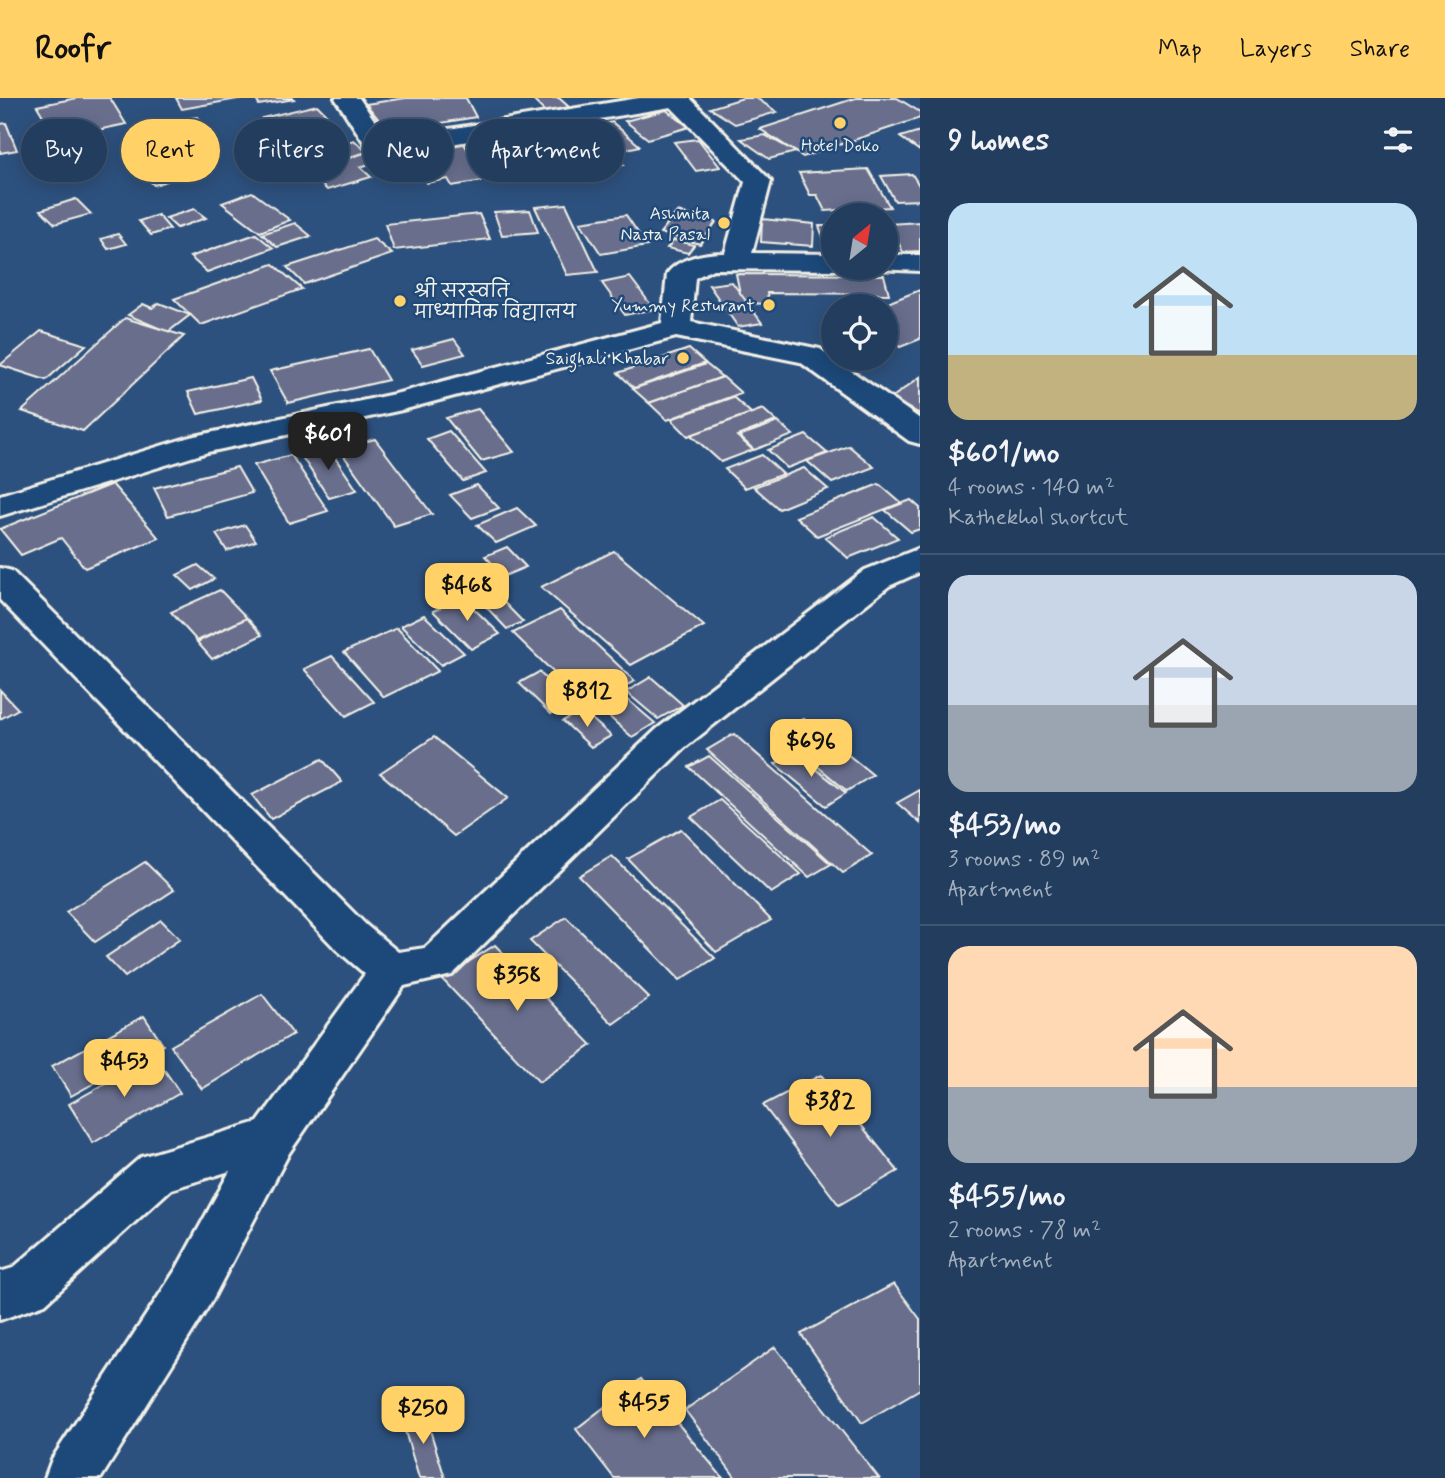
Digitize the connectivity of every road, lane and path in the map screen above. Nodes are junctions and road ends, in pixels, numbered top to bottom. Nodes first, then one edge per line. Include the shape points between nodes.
1 (347, 98) edge
2 (736, 261) junction
3 (821, 262) edge
4 (898, 263) edge
5 (920, 263) edge
6 (676, 328) junction
7 (920, 434) edge
8 (0, 506) edge
9 (920, 559) edge
10 (0, 579) edge
11 (391, 971) junction
12 (273, 1139) junction
13 (0, 1296) edge
14 (71, 1478) edge

1 - 2 street via 380,148 677,99 758,181
2 - 3 street
2 - 6 street via 708,261 681,274
4 - 5 street
6 - 7 street via 810,355
6 - 8 street via 402,401 201,444
9 - 11 street via 877,578 670,739 437,963
10 - 11 street via 351,937
11 - 12 street
12 - 13 street via 156,1172 28,1287
12 - 14 street via 194,1285

